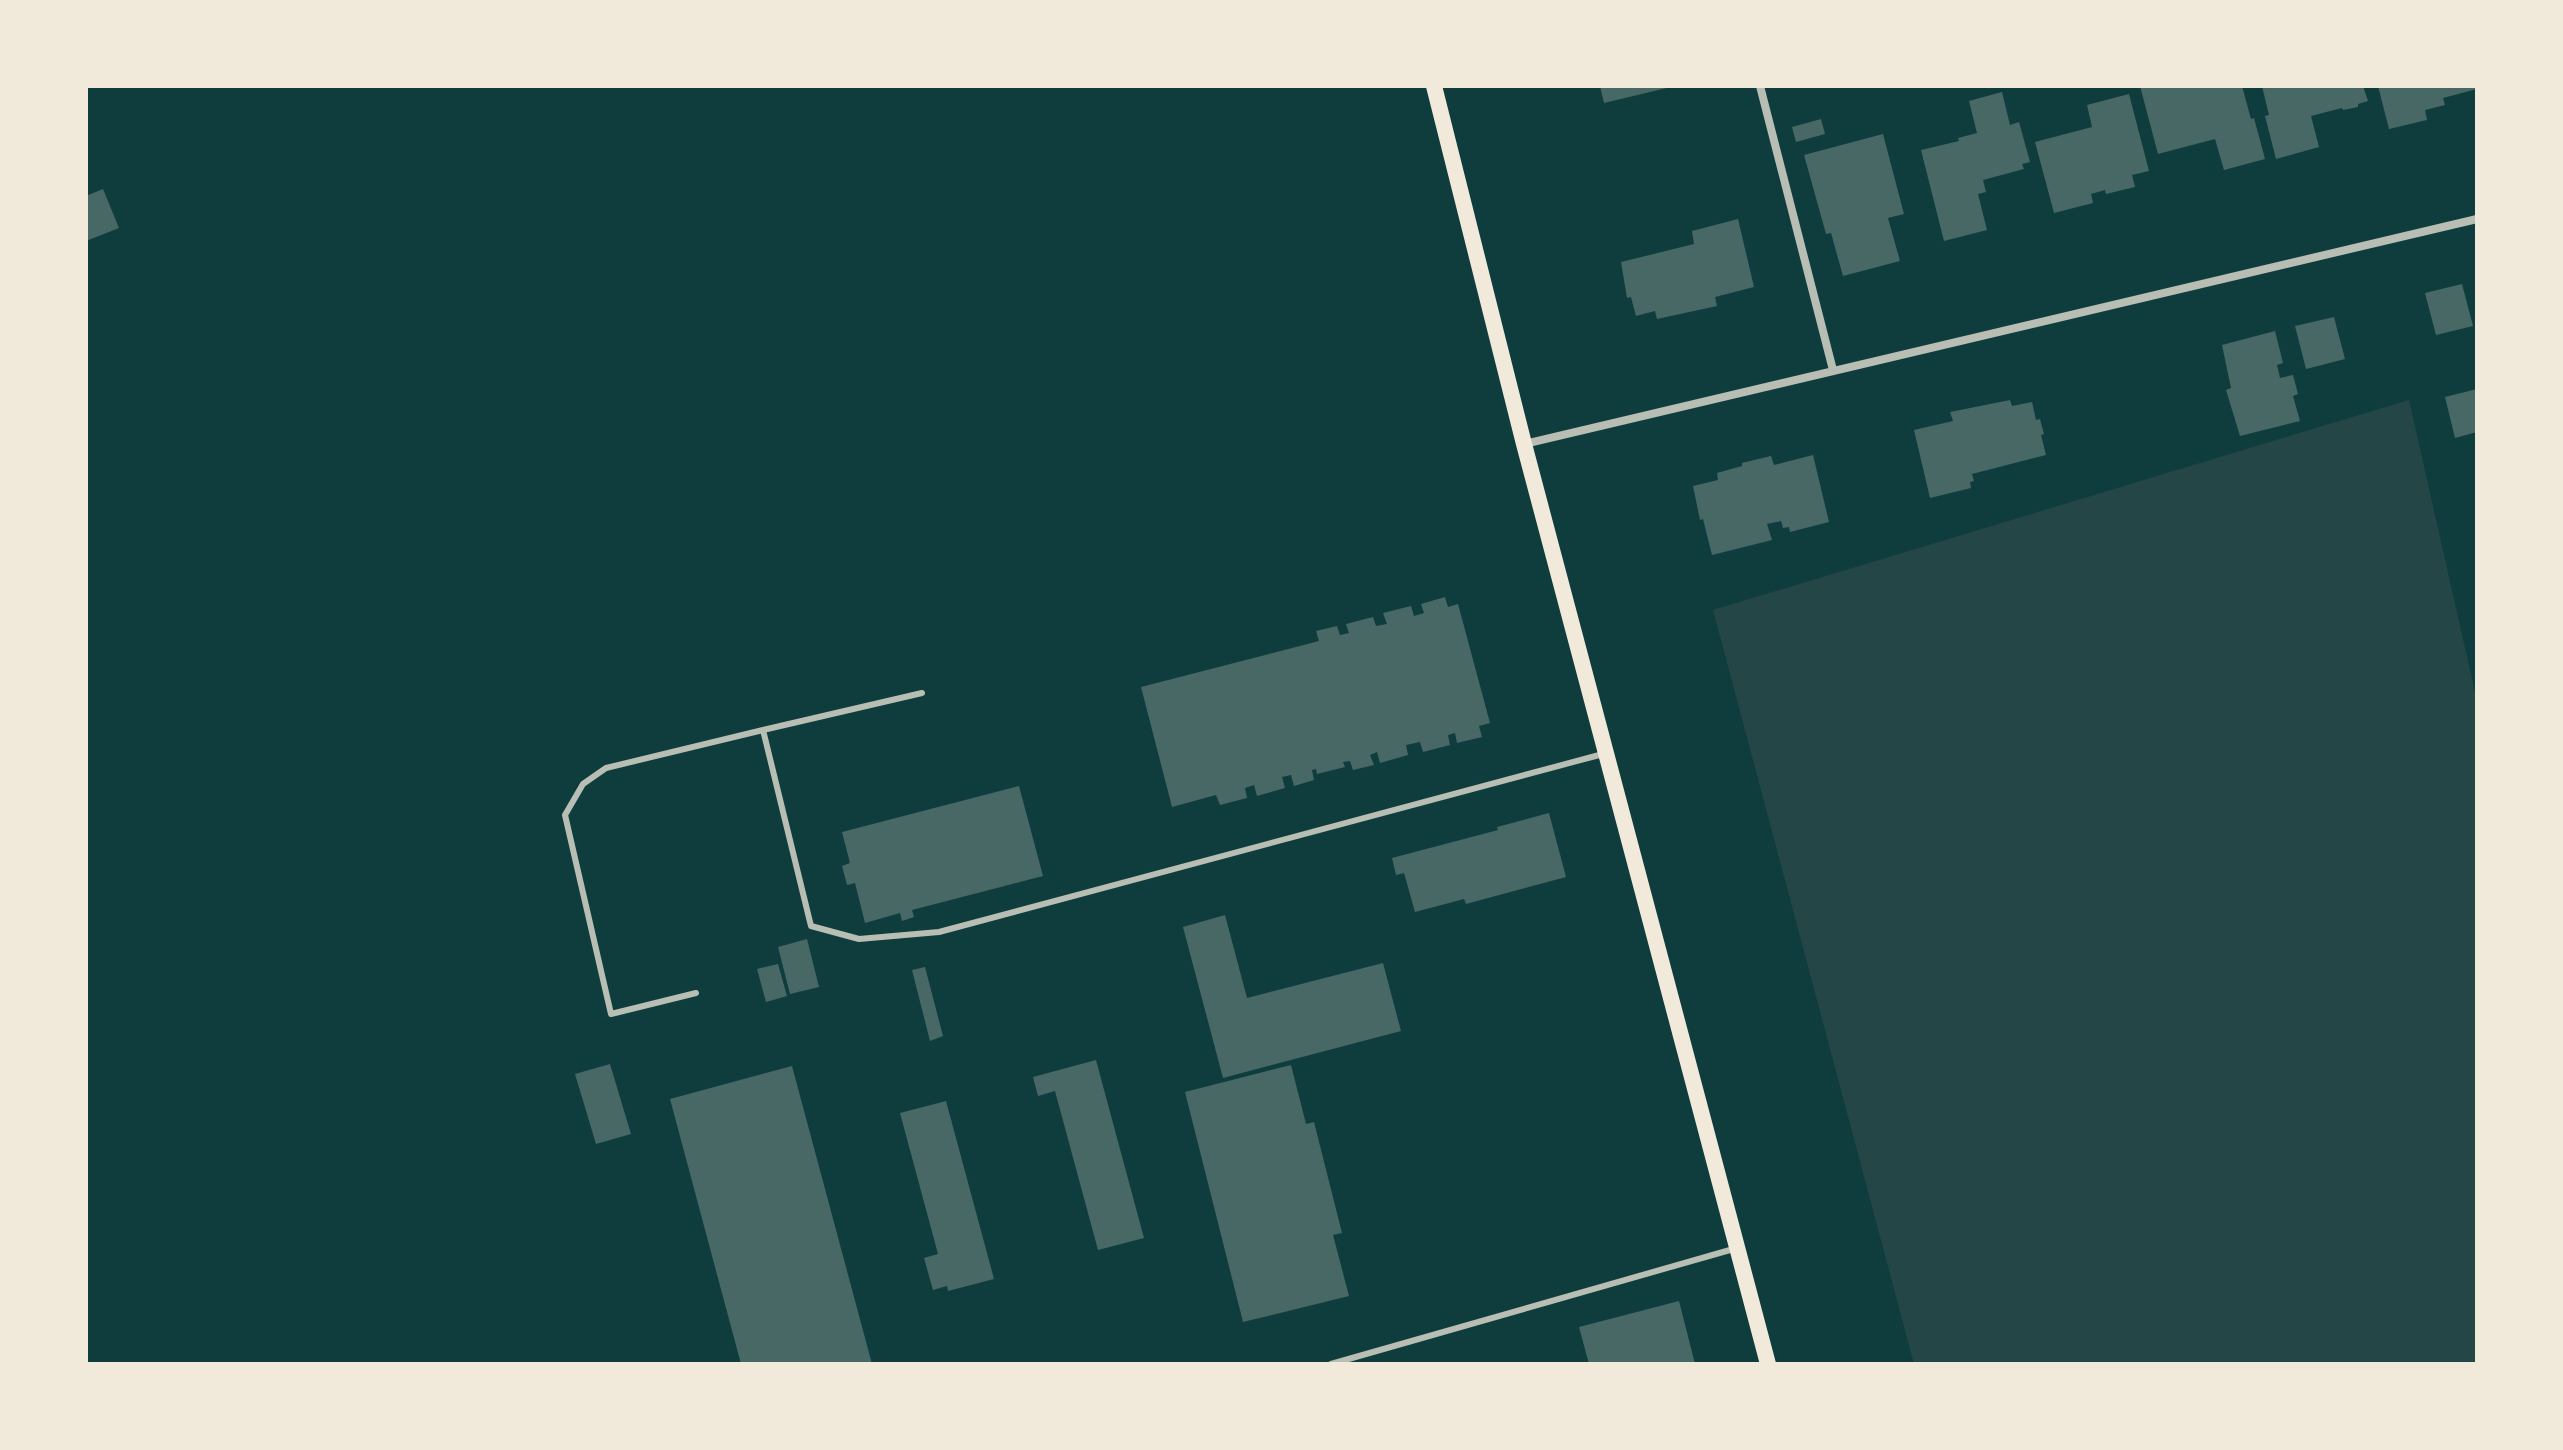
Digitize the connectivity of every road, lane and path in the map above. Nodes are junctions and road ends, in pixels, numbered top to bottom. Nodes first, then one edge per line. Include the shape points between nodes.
1 (1434, 86) edge
2 (1760, 86) edge
3 (2477, 219) edge
4 (1833, 370) junction
5 (1524, 444) junction
6 (922, 693) dead end
7 (763, 730) junction
8 (1606, 753) junction
9 (696, 993) dead end
10 (1737, 1248) junction
11 (1331, 1364) edge
12 (1768, 1364) edge

1 - 5 main road
2 - 4 street
3 - 4 street
4 - 5 street
5 - 8 main road
6 - 7 lane
7 - 8 lane via 811,926 859,939 939,932
7 - 9 lane via 606,768 583,784 565,815 611,1014
8 - 10 main road
10 - 11 lane
10 - 12 main road

